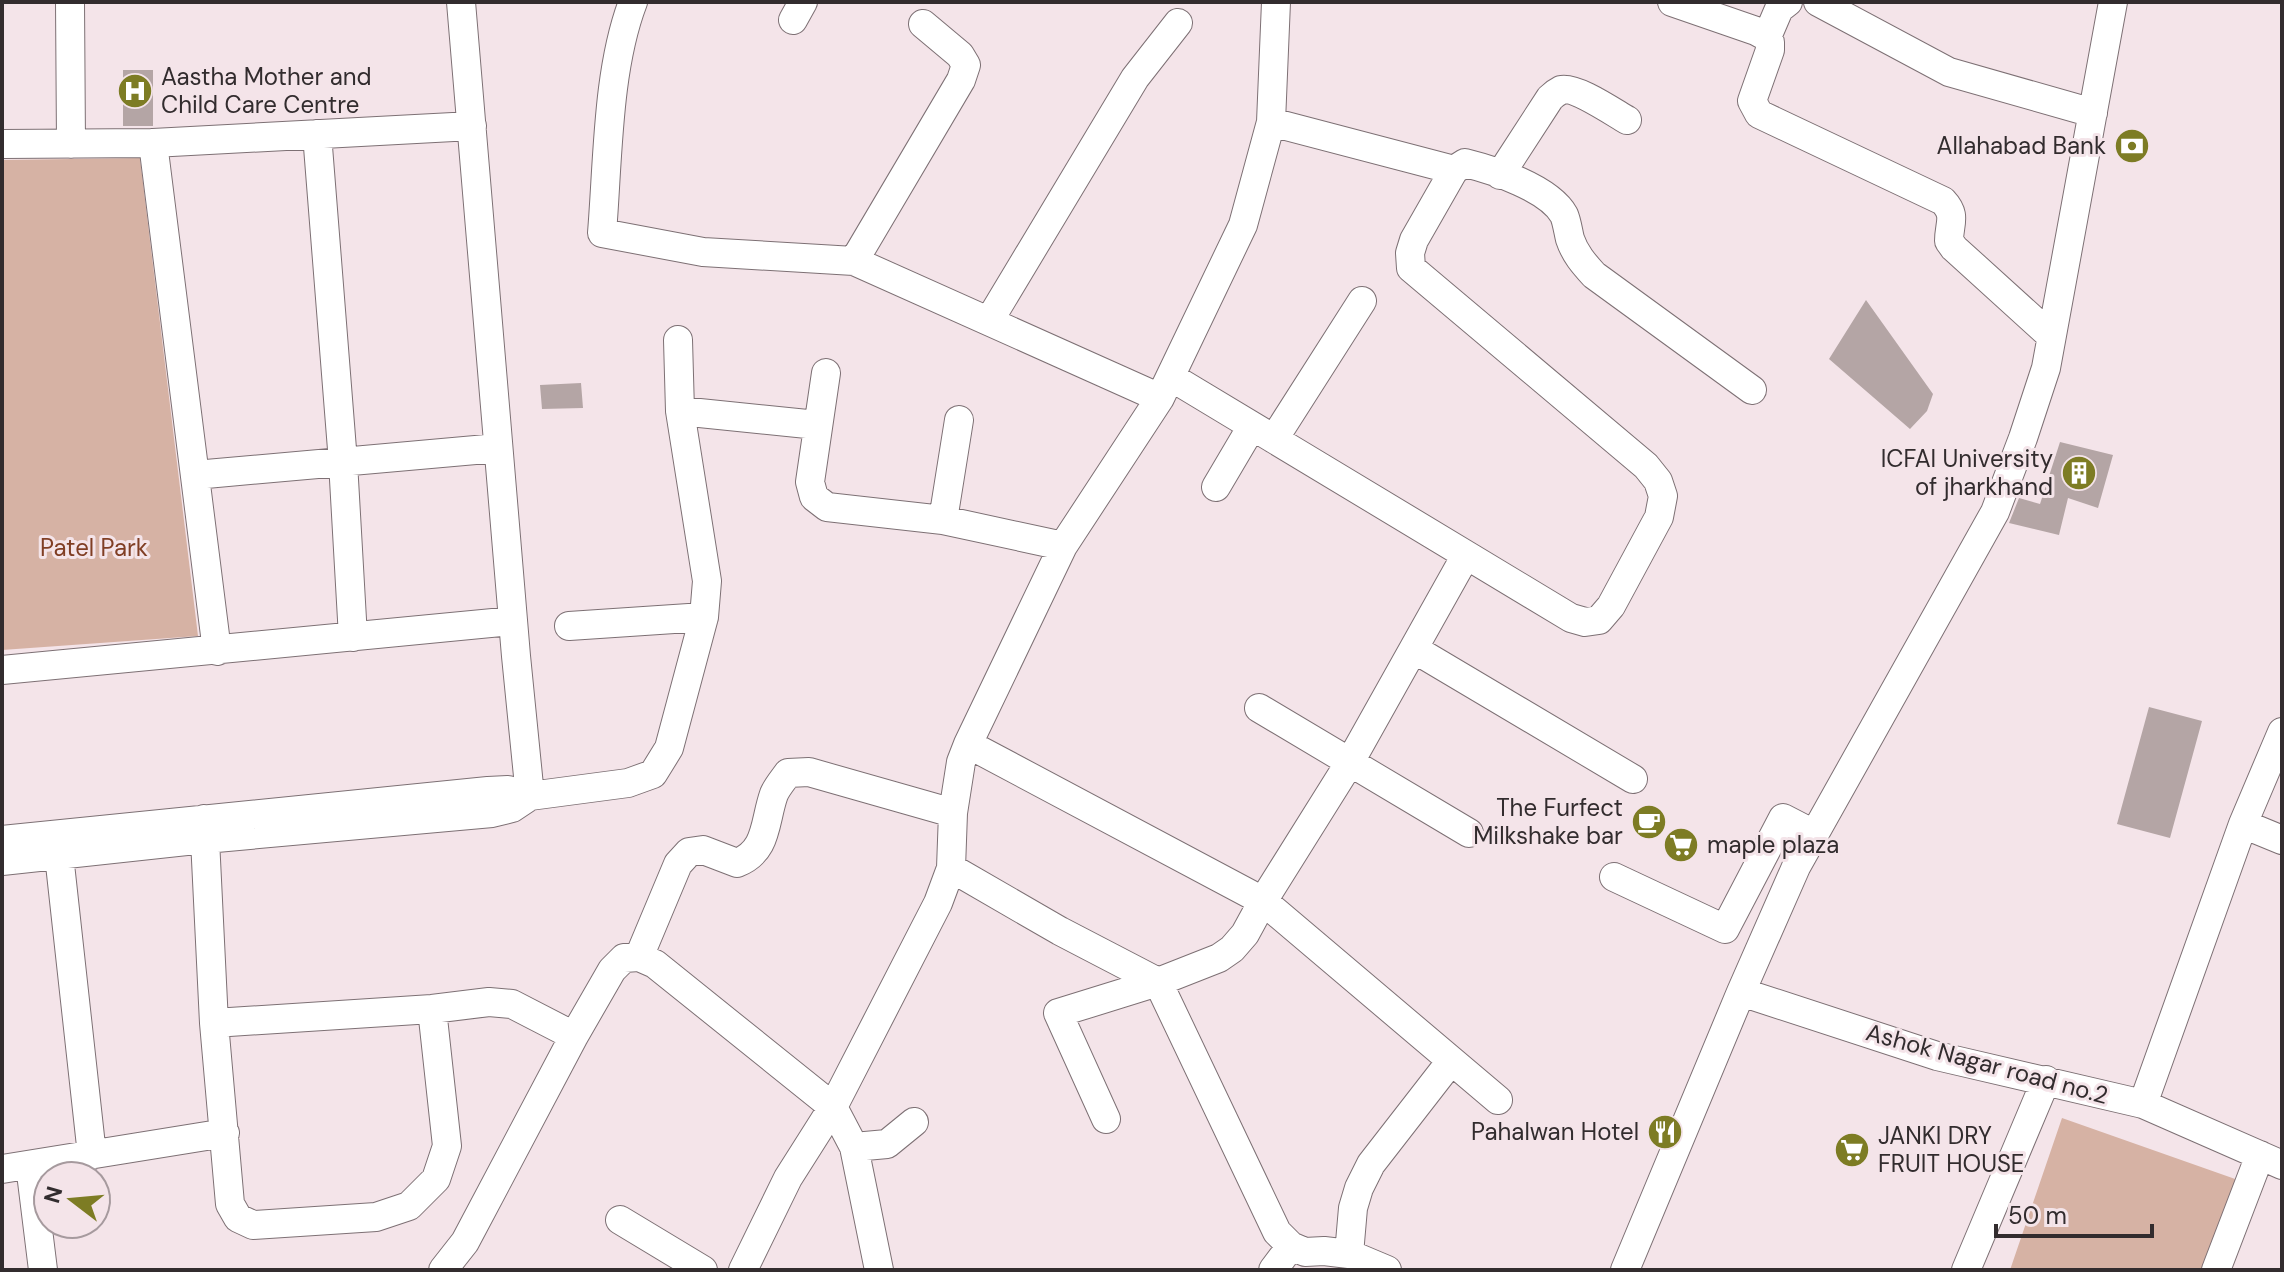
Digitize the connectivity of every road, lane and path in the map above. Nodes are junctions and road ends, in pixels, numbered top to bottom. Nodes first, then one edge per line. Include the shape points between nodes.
1 (70, 2) edge
2 (461, 2) edge
3 (633, 2) edge
4 (1276, 2) edge
5 (1672, 2) edge
6 (1788, 2) edge
7 (1818, 2) edge
8 (2113, 2) edge
9 (1178, 23) dead end
10 (923, 24) dead end
11 (1767, 37) junction
12 (2093, 113) junction
13 (1627, 120) dead end
14 (1271, 122) junction
15 (472, 126) junction
16 (317, 134) junction
17 (153, 143) junction
18 (2, 144) edge
19 (71, 144) junction
20 (1454, 170) junction
21 (1500, 175) junction
22 (854, 261) junction
23 (1362, 301) dead end
24 (989, 321) junction
25 (2051, 336) junction
26 (678, 340) dead end
27 (826, 373) dead end
28 (1166, 387) junction
29 (1752, 390) dead end
30 (680, 411) junction
31 (959, 420) dead end
32 (817, 425) junction
33 (1263, 432) junction
34 (498, 448) junction
35 (343, 462) junction
36 (195, 475) junction
37 (1216, 487) dead end
38 (943, 520) junction
39 (1063, 546) junction
40 (1466, 555) junction
41 (704, 617) junction
42 (513, 621) junction
43 (569, 626) dead end
44 (353, 637) junction
45 (1414, 649) junction
46 (217, 651) junction
47 (2, 670) edge
48 (1259, 708) dead end
49 (2282, 732) edge
50 (968, 744) junction
51 (1350, 762) junction
52 (1633, 779) dead end
53 (530, 796) junction
54 (953, 813) junction
55 (2243, 824) junction
56 (204, 829) junction
57 (1469, 833) dead end
58 (1814, 834) junction
59 (2, 840) edge
60 (2282, 840) edge
61 (58, 845) junction
62 (2, 861) edge
63 (951, 868) junction
64 (1614, 877) dead end
65 (1263, 901) junction
66 (639, 957) junction
67 (1158, 982) junction
68 (1741, 992) junction
69 (432, 1009) junction
70 (214, 1023) junction
71 (574, 1036) junction
72 (1451, 1061) junction
73 (2046, 1080) junction
74 (1498, 1100) dead end
75 (2143, 1104) junction
76 (833, 1107) junction
77 (1106, 1119) dead end
78 (914, 1122) dead end
79 (225, 1133) junction
80 (854, 1147) junction
81 (92, 1155) junction
82 (2271, 1160) edge
83 (30, 1165) junction
84 (2, 1169) edge
85 (620, 1220) dead end
86 (1291, 1246) junction
87 (1349, 1254) junction
88 (43, 1270) edge
89 (443, 1270) edge
90 (703, 1270) edge
91 (743, 1270) edge
92 (879, 1270) edge
93 (1273, 1270) edge
94 (1387, 1270) edge
95 (1625, 1270) edge
96 (1966, 1270) edge
97 (2216, 1270) edge

1 - 19 street
2 - 15 street
3 - 22 street via 615,77 602,233 703,252
4 - 14 street
5 - 11 street
6 - 11 street via 1779,9
7 - 12 street via 1949,72
8 - 12 street
9 - 24 street via 1135,78
10 - 22 street via 966,65
11 - 25 street via 1770,50 1752,101 1759,114 1943,201 1951,209 1949,241 1954,248
12 - 25 street
13 - 21 street via 1578,93 1559,91
14 - 20 street
14 - 28 street via 1243,225
15 - 16 street
15 - 34 street
16 - 17 street
16 - 35 street
17 - 19 street
17 - 36 street
18 - 19 street
20 - 21 street via 1465,163
20 - 40 street via 1414,240 1411,268 1646,466 1663,496 1659,517 1599,620 1571,618
21 - 29 street via 1554,202 1565,216 1577,257 1594,275
22 - 24 street
23 - 33 street
24 - 28 street
25 - 58 street via 2046,368 1995,512
26 - 30 street
27 - 32 street
28 - 33 street
28 - 39 street
30 - 32 street
30 - 41 street via 707,581
31 - 38 street
32 - 38 street via 810,482 814,497 827,507
33 - 37 street
33 - 40 street
34 - 35 street
34 - 42 street
35 - 36 street
35 - 44 street
36 - 46 street
38 - 39 street
39 - 50 street
40 - 45 street
41 - 43 street
41 - 53 street via 669,748 653,774 628,783
42 - 44 street
42 - 53 street
44 - 46 street
45 - 51 street
45 - 52 street
46 - 47 street
48 - 51 street
49 - 55 street
50 - 54 street
50 - 65 street
51 - 57 street
51 - 65 street
53 - 56 street via 488,791
54 - 63 street
54 - 66 street via 809,772 788,773 775,792 762,840 750,858 737,863 703,850 689,852 678,864
55 - 60 street
55 - 75 street
56 - 61 street
56 - 70 street
58 - 64 street via 1783,818 1725,929
58 - 68 street
59 - 61 street
61 - 62 street
61 - 81 street
63 - 67 street
63 - 76 street
65 - 67 street via 1232,949
65 - 72 street
66 - 71 street via 624,958 612,970
66 - 76 street via 655,964
67 - 77 street via 1058,1013
67 - 86 street via 1277,1232
68 - 73 street, Ashok Nagar road no.2 via 1937,1056
68 - 95 street
69 - 70 street
69 - 71 street via 512,1004
69 - 79 street via 447,1146 436,1179 409,1206 376,1217 253,1225 238,1218 230,1204
70 - 79 street
71 - 89 street via 465,1242
72 - 74 street
72 - 87 street via 1371,1164 1353,1208
73 - 75 street, Ashok Nagar road no.2
73 - 96 street
75 - 82 street, Ashok Nagar road no.2
76 - 80 street
76 - 91 street via 788,1178
78 - 80 street via 887,1144
79 - 81 street
80 - 92 street
81 - 83 street
82 - 97 street
83 - 84 street
83 - 88 street
85 - 90 street
86 - 87 street via 1305,1252
86 - 93 street
87 - 94 street

